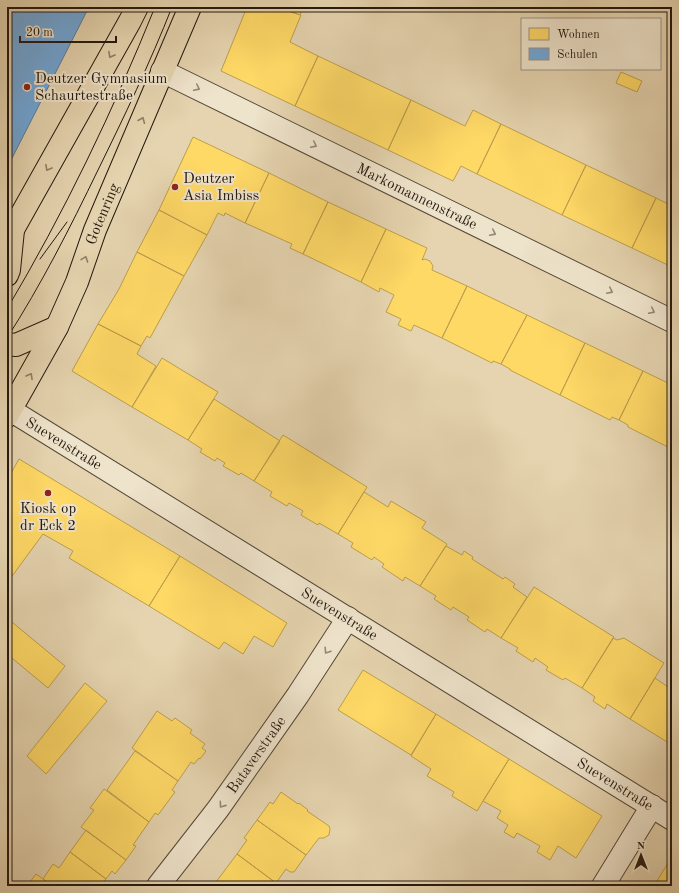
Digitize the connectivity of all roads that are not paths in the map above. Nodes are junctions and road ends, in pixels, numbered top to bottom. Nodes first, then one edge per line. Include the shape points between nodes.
1 (137, 7) edge
2 (190, 7) edge
3 (162, 70) junction
4 (10, 235) edge
5 (7, 275) edge
6 (672, 321) edge
7 (57, 327) junction
8 (7, 344) edge
9 (8, 409) edge
10 (348, 618) junction
11 (652, 806) junction
12 (672, 819) edge
13 (158, 886) edge
14 (603, 886) edge

1 -> 4 main road
2 - 3 main road, Gotenring
3 -> 6 street, Markomannenstraße
7 -> 3 main road, Gotenring
4 - 5 main road
7 - 8 main road via 16,345
9 -> 7 main road, Gotenring
9 - 10 street, Suevenstraße
10 - 11 street, Suevenstraße
10 -> 13 street, Bataverstraße via 223,803
11 - 12 street, Suevenstraße
11 - 14 street

